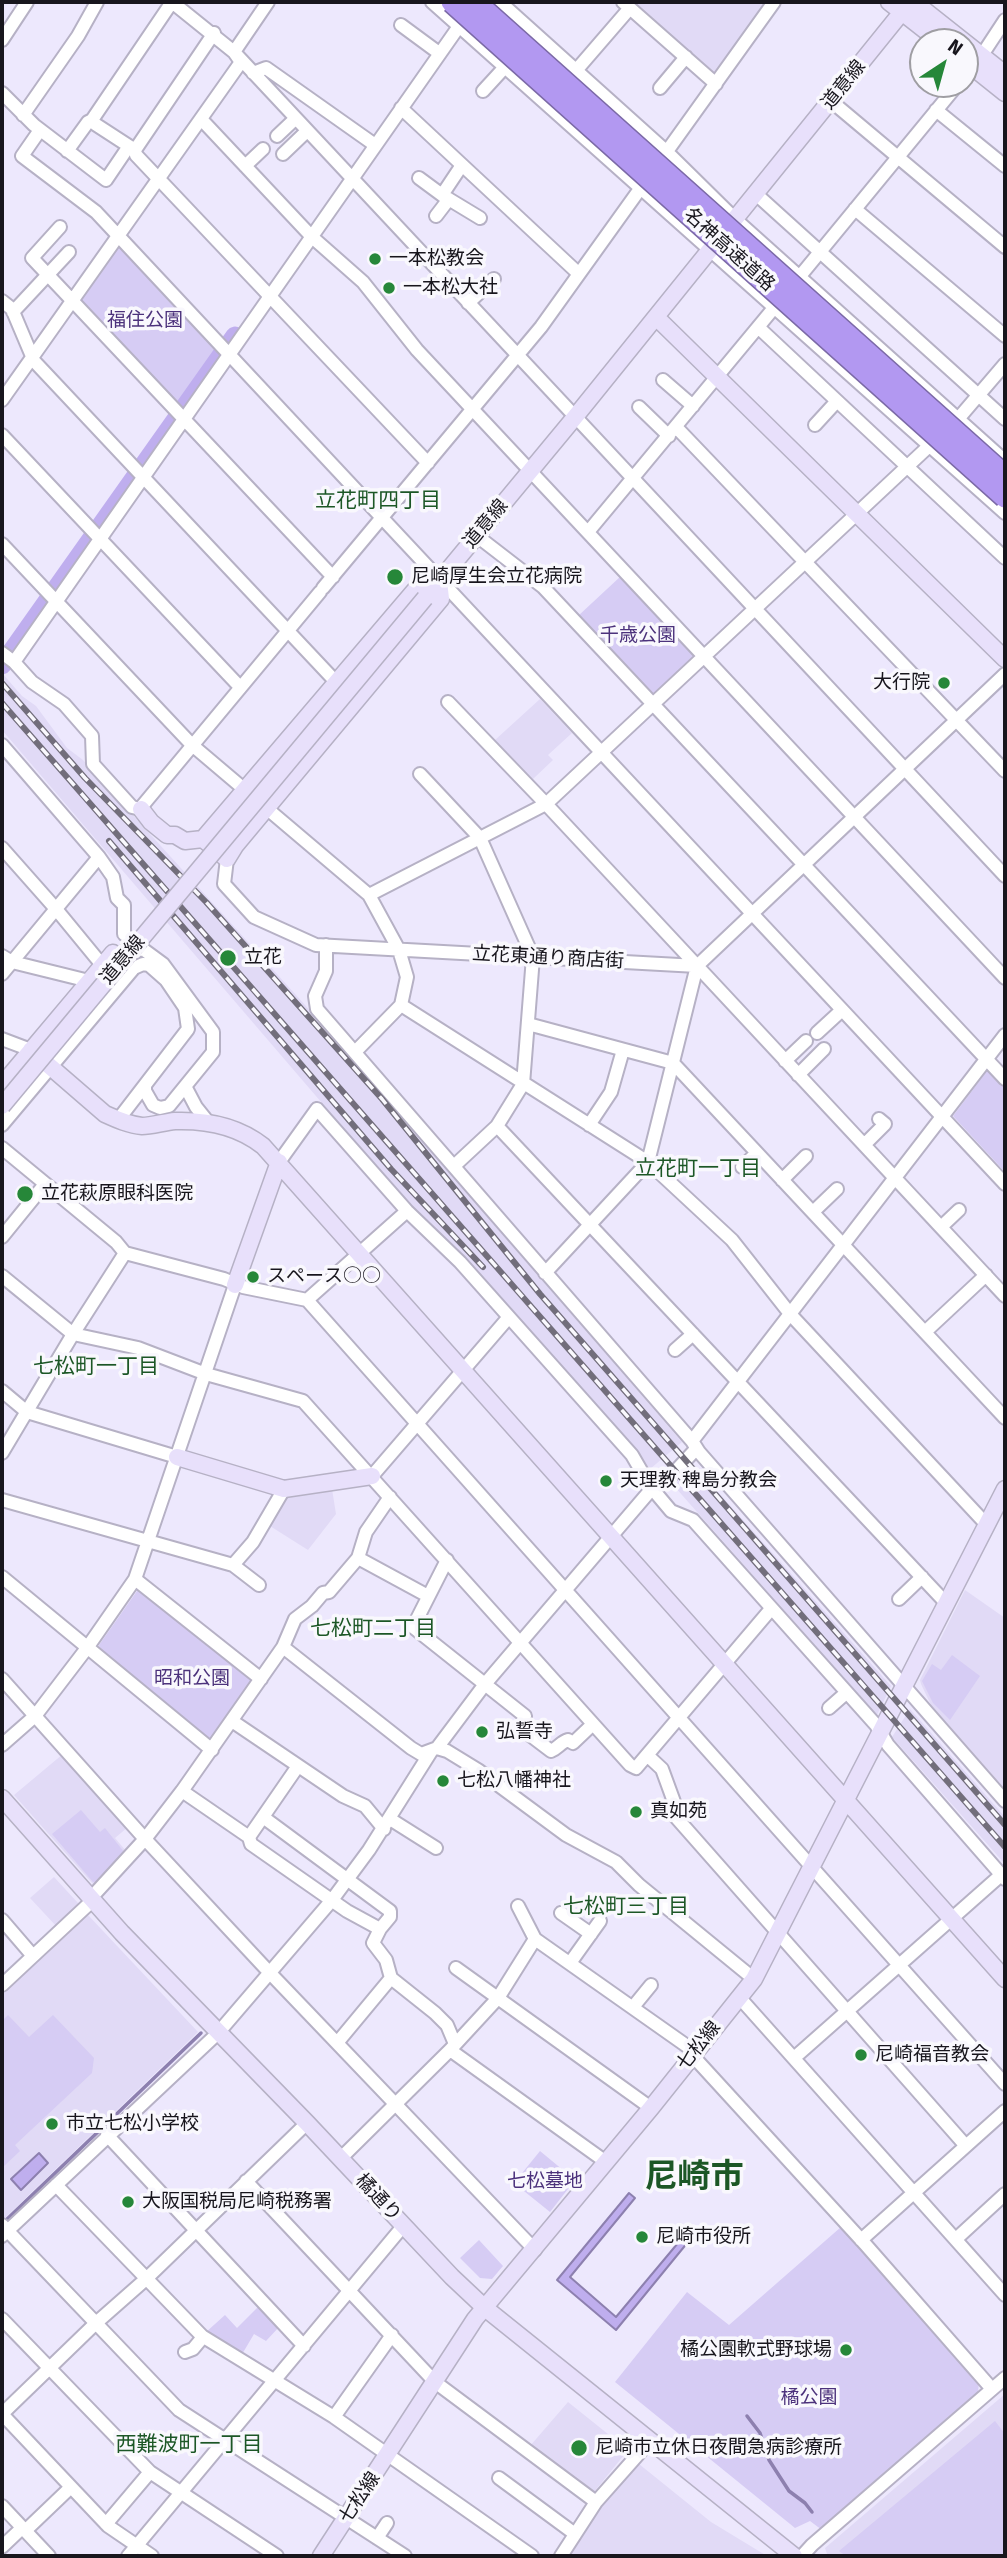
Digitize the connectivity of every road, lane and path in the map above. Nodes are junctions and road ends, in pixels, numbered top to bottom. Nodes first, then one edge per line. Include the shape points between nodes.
1 (27, 2) edge
2 (97, 2) edge
3 (172, 2) edge
4 (268, 2) edge
5 (432, 2) edge
6 (452, 2) edge
7 (476, 2) edge
8 (500, 2) edge
9 (774, 2) edge
10 (888, 2) edge
11 (626, 5) edge
12 (909, 5) edge
13 (1005, 20) edge
14 (401, 25) dead end
15 (458, 25) junction
16 (928, 28) edge
17 (933, 28) edge
18 (214, 33) junction
19 (2, 40) edge
20 (234, 52) junction
21 (439, 53) junction
22 (979, 54) edge
23 (686, 57) junction
24 (505, 67) junction
25 (979, 67) edge
26 (576, 70) junction
27 (979, 72) edge
28 (253, 73) junction
29 (1005, 74) edge
30 (716, 84) junction
31 (660, 88) dead end
32 (483, 90) dead end
33 (2, 93) edge
34 (1005, 93) edge
35 (946, 98) edge
36 (831, 101) junction
37 (545, 103) junction
38 (401, 108) junction
39 (936, 110) junction
40 (23, 115) junction
41 (201, 119) junction
42 (296, 119) junction
43 (92, 120) junction
44 (40, 130) junction
45 (307, 131) junction
46 (277, 136) dead end
47 (375, 145) junction
48 (132, 148) junction
49 (263, 149) dead end
50 (67, 151) junction
51 (668, 153) junction
52 (283, 154) dead end
53 (898, 157) junction
54 (462, 165) junction
55 (245, 166) junction
56 (1005, 166) edge
57 (160, 178) junction
58 (419, 178) dead end
59 (352, 179) junction
60 (640, 189) junction
61 (756, 194) junction
62 (445, 197) junction
63 (855, 209) junction
64 (436, 216) dead end
65 (480, 218) dead end
66 (735, 219) junction
67 (60, 227) dead end
68 (309, 234) junction
69 (118, 238) junction
70 (1005, 247) edge
71 (709, 251) junction
72 (69, 252) dead end
73 (820, 252) junction
74 (579, 274) junction
75 (48, 275) junction
76 (800, 277) junction
77 (494, 279) dead end
78 (268, 293) junction
79 (74, 301) junction
80 (2, 302) edge
81 (468, 303) junction
82 (774, 308) junction
83 (13, 312) junction
84 (656, 317) junction
85 (758, 327) junction
86 (1005, 336) edge
87 (226, 352) junction
88 (517, 355) junction
89 (33, 357) junction
90 (1005, 365) edge
91 (717, 377) junction
92 (663, 380) dead end
93 (980, 396) junction
94 (2, 400) edge
95 (837, 401) junction
96 (693, 406) junction
97 (639, 407) dead end
98 (473, 408) junction
99 (182, 415) junction
100 (575, 417) junction
101 (958, 419) junction
102 (1005, 419) edge
103 (815, 425) dead end
104 (672, 432) junction
105 (2, 435) edge
106 (929, 445) junction
107 (1005, 461) edge
108 (428, 463) junction
109 (908, 466) junction
110 (530, 471) junction
111 (141, 473) junction
112 (1005, 476) edge
113 (633, 479) junction
114 (1005, 497) edge
115 (857, 513) junction
116 (1005, 513) edge
117 (381, 517) junction
118 (588, 532) junction
119 (96, 536) junction
120 (477, 536) junction
121 (2, 544) edge
122 (1005, 558) edge
123 (806, 562) junction
124 (333, 576) junction
125 (439, 581) junction
126 (53, 598) junction
127 (755, 609) junction
128 (288, 630) junction
129 (8, 657) edge
130 (705, 657) junction
131 (1005, 659) edge
132 (1005, 674) edge
133 (336, 682) junction
134 (240, 687) junction
135 (448, 702) dead end
136 (654, 705) junction
137 (957, 720) junction
138 (2, 745) edge
139 (192, 745) junction
140 (601, 754) junction
141 (905, 769) junction
142 (1005, 771) edge
143 (420, 774) dead end
144 (245, 791) junction
145 (547, 804) junction
146 (141, 809) junction
147 (266, 809) junction
148 (855, 817) junction
149 (480, 838) junction
150 (203, 839) junction
151 (2, 848) edge
152 (99, 857) junction
153 (227, 859) junction
154 (804, 865) junction
155 (1005, 876) edge
156 (369, 895) junction
157 (57, 909) junction
158 (752, 914) junction
159 (326, 945) junction
160 (144, 950) junction
161 (398, 950) junction
162 (533, 957) junction
163 (7, 959) edge
164 (108, 959) junction
165 (696, 966) junction
166 (2, 974) edge
167 (1005, 978) edge
168 (89, 981) junction
169 (110, 997) junction
170 (401, 1005) junction
171 (842, 1010) junction
172 (528, 1024) junction
173 (210, 1027) junction
174 (187, 1033) junction
175 (817, 1033) dead end
176 (1005, 1035) edge
177 (2, 1039) edge
178 (806, 1041) dead end
179 (824, 1049) dead end
180 (31, 1050) junction
181 (623, 1050) junction
182 (355, 1052) junction
183 (987, 1059) junction
184 (785, 1061) junction
185 (673, 1063) junction
186 (51, 1067) junction
187 (798, 1075) junction
188 (1005, 1079) edge
189 (523, 1084) junction
190 (2, 1085) edge
191 (145, 1085) junction
192 (186, 1087) junction
193 (2, 1106) edge
194 (942, 1117) junction
195 (879, 1119) dead end
196 (118, 1120) junction
197 (208, 1122) junction
198 (2, 1125) edge
199 (589, 1125) junction
200 (497, 1126) junction
201 (864, 1145) junction
202 (2, 1148) edge
203 (757, 1153) junction
204 (806, 1156) dead end
205 (279, 1162) junction
206 (648, 1162) junction
207 (454, 1166) junction
208 (742, 1167) dead end
209 (895, 1178) junction
210 (782, 1180) junction
211 (45, 1184) junction
212 (1005, 1184) edge
213 (837, 1189) dead end
214 (959, 1210) dead end
215 (407, 1211) junction
216 (813, 1212) junction
217 (590, 1223) junction
218 (941, 1227) junction
219 (2, 1237) edge
220 (844, 1245) junction
221 (125, 1253) junction
222 (360, 1253) junction
223 (545, 1273) junction
224 (986, 1275) junction
225 (2, 1276) edge
226 (235, 1285) junction
227 (1005, 1296) edge
228 (307, 1300) junction
229 (790, 1315) junction
230 (509, 1317) junction
231 (925, 1332) junction
232 (73, 1334) junction
233 (693, 1334) junction
234 (675, 1350) dead end
235 (463, 1369) junction
236 (206, 1374) junction
237 (738, 1383) junction
238 (2, 1391) edge
239 (27, 1412) junction
240 (1005, 1418) edge
241 (417, 1422) junction
242 (694, 1445) junction
243 (2, 1453) edge
244 (177, 1457) junction
245 (372, 1476) junction
246 (284, 1489) junction
247 (1005, 1489) edge
248 (654, 1490) junction
249 (390, 1497) junction
250 (2, 1500) edge
251 (987, 1525) junction
252 (612, 1536) junction
253 (148, 1541) junction
254 (358, 1558) junction
255 (447, 1560) junction
256 (233, 1565) junction
257 (2, 1577) edge
258 (922, 1577) junction
259 (135, 1579) junction
260 (259, 1586) dead end
261 (565, 1591) junction
262 (428, 1597) junction
263 (899, 1599) dead end
264 (947, 1604) junction
265 (771, 1609) junction
266 (520, 1642) junction
267 (283, 1647) junction
268 (87, 1648) junction
269 (725, 1663) junction
270 (2, 1678) edge
271 (261, 1679) junction
272 (485, 1684) junction
273 (905, 1685) junction
274 (846, 1693) junction
275 (829, 1708) dead end
276 (35, 1716) junction
277 (678, 1717) junction
278 (232, 1721) junction
279 (593, 1724) junction
280 (881, 1733) junction
281 (2, 1745) edge
282 (434, 1749) junction
283 (212, 1750) junction
284 (647, 1755) junction
285 (298, 1766) junction
286 (182, 1791) junction
287 (2, 1798) edge
288 (847, 1801) junction
289 (1005, 1801) edge
290 (263, 1817) junction
291 (387, 1824) junction
292 (248, 1837) junction
293 (145, 1839) junction
294 (436, 1848) dead end
295 (812, 1868) junction
296 (1003, 1877) edge
297 (348, 1878) junction
298 (91, 1900) junction
299 (331, 1900) junction
300 (518, 1906) dead end
301 (561, 1913) dead end
302 (952, 1918) junction
303 (2, 1920) edge
304 (600, 1921) dead end
305 (380, 1929) junction
306 (778, 1933) junction
307 (591, 1934) junction
308 (535, 1939) junction
309 (33, 1956) junction
310 (570, 1963) junction
311 (899, 1965) junction
312 (456, 1968) dead end
313 (269, 1972) junction
314 (391, 1978) junction
315 (754, 1979) junction
316 (1005, 1979) edge
317 (2, 1985) edge
318 (652, 1985) dead end
319 (739, 1997) junction
320 (498, 1998) junction
321 (633, 2007) junction
322 (847, 2011) junction
323 (218, 2033) junction
324 (337, 2043) junction
325 (453, 2047) junction
326 (693, 2053) junction
327 (794, 2058) junction
328 (1005, 2084) edge
329 (396, 2105) junction
330 (651, 2108) junction
331 (1005, 2111) edge
332 (307, 2123) junction
333 (107, 2135) junction
334 (966, 2146) junction
335 (341, 2158) junction
336 (606, 2162) junction
337 (246, 2181) junction
338 (56, 2185) junction
339 (915, 2192) junction
340 (1005, 2194) edge
341 (404, 2225) junction
342 (4, 2230) edge
343 (196, 2231) junction
344 (956, 2239) junction
345 (861, 2240) junction
346 (535, 2250) junction
347 (146, 2279) junction
348 (351, 2291) junction
349 (1005, 2295) edge
350 (485, 2308) junction
351 (2, 2319) edge
352 (96, 2323) junction
353 (392, 2335) junction
354 (203, 2337) junction
355 (304, 2346) junction
356 (185, 2352) dead end
357 (48, 2369) junction
358 (1005, 2378) edge
359 (275, 2381) junction
360 (435, 2382) junction
361 (992, 2389) junction
362 (2, 2414) edge
363 (334, 2417) junction
364 (229, 2441) junction
365 (650, 2441) junction
366 (388, 2456) junction
367 (150, 2472) junction
368 (499, 2478) dead end
369 (71, 2487) junction
370 (181, 2493) junction
371 (596, 2502) junction
372 (2, 2507) edge
373 (346, 2518) junction
374 (387, 2523) dead end
375 (106, 2524) junction
376 (24, 2529) junction
377 (575, 2534) junction
378 (377, 2538) junction
379 (2, 2547) edge
380 (132, 2551) edge
381 (46, 2555) edge
382 (152, 2556) edge
383 (277, 2556) edge
384 (321, 2556) edge
385 (405, 2556) edge
386 (533, 2556) edge
387 (561, 2556) edge
388 (794, 2556) edge
389 (802, 2556) edge

1 - 19 street
2 - 40 street
3 - 18 street
3 - 43 street
4 - 20 street
5 - 15 street
6 - 114 highway, 名神高速道路, bridge
7 - 15 street
7 - 112 highway, 名神高速道路, bridge
8 - 26 street
9 - 30 street
10 - 12 street
11 - 23 street
11 - 26 street
12 - 16 street
12 - 17 street
12 - 36 street, 道意線
13 - 22 street
14 - 21 street
15 - 21 street
15 - 24 street
18 - 20 street
18 - 48 street
20 - 28 street
20 - 41 street via 241,62
21 - 38 street
23 - 30 street
23 - 31 street
24 - 32 street
24 - 37 street
25 - 29 street
26 - 37 street
26 - 51 street
27 - 34 street
28 - 42 street
28 - 47 street via 266,68
30 - 51 street
33 - 40 street
35 - 39 street
36 - 53 street
36 - 61 street, 道意線
37 - 60 street
38 - 47 street
38 - 54 street
39 - 53 street
39 - 56 street
40 - 44 street
41 - 55 street
41 - 57 street
42 - 45 street
42 - 46 street
43 - 48 street
43 - 50 street
44 - 50 street
44 - 69 street via 22,156 96,212
45 - 52 street
45 - 59 street
47 - 59 street
48 - 50 street via 106,180
48 - 57 street
49 - 55 street
51 - 60 street
51 - 66 street
53 - 63 street
53 - 70 street
54 - 62 street
54 - 74 street
55 - 68 street
57 - 69 street
57 - 78 street
58 - 62 street
59 - 68 street
59 - 81 street
60 - 71 street
60 - 74 street
61 - 66 street, 道意線
61 - 73 street
62 - 64 street
62 - 65 street
63 - 73 street
63 - 86 street
66 - 71 street, 道意線
66 - 76 street
67 - 75 street via 32,258
68 - 78 street
68 - 98 street via 363,282 417,350
69 - 79 street
69 - 87 street
71 - 82 street
71 - 84 street, 道意線
72 - 75 street
73 - 76 street
73 - 93 street
74 - 88 street
75 - 79 street
75 - 83 street
76 - 82 street
76 - 101 street
77 - 81 street
78 - 87 street
78 - 108 street
79 - 89 street
79 - 99 street
80 - 83 street
81 - 88 street
82 - 85 street
82 - 106 street
83 - 89 street
84 - 91 street
84 - 100 street, 道意線
85 - 91 street
85 - 95 street
87 - 99 street
87 - 117 street
88 - 98 street
88 - 100 street
89 - 94 street
89 - 111 street
90 - 93 street
91 - 96 street
91 - 115 street
92 - 96 street
93 - 101 street
93 - 102 street
95 - 103 street
95 - 109 street
96 - 104 street
97 - 104 street
98 - 108 street
98 - 110 street
99 - 111 street
99 - 124 street
100 - 110 street, 道意線
100 - 113 street
101 - 106 street
101 - 107 street
104 - 113 street
104 - 123 street
105 - 119 street
106 - 109 street
106 - 116 street
108 - 117 street
109 - 115 street
109 - 122 street
110 - 118 street
110 - 120 street, 道意線
111 - 119 street
111 - 128 street
113 - 118 street
113 - 127 street
115 - 123 street
115 - 131 street
117 - 124 street
117 - 125 street
118 - 130 street
119 - 126 street
119 - 134 street
120 - 125 street, 道意線
120 - 136 street via 544,587
121 - 126 street
123 - 127 street
123 - 137 street
124 - 128 street
125 - 133 street via 422,582
125 - 140 street
125 - 147 street via 441,599
125 - 193 street, 道意線, bridge
126 - 129 street
126 - 139 street
127 - 130 street
127 - 141 street
128 - 133 street
128 - 134 street
129 - 146 street via 32,682 64,704 92,736 93,764 132,807
130 - 136 street
130 - 148 street
132 - 137 street
133 - 144 street
134 - 139 street
135 - 145 street
136 - 140 street
136 - 154 street
137 - 141 street
137 - 142 street
138 - 152 street
139 - 144 street
139 - 146 street
140 - 145 street
140 - 158 street
141 - 148 street
141 - 155 street
143 - 149 street
144 - 147 street
144 - 150 street
145 - 149 street
145 - 165 street
146 - 150 street via 167,835 185,841
147 - 153 street
147 - 156 street
148 - 154 street
148 - 167 street
149 - 156 street
149 - 162 street
150 - 153 street
151 - 157 street
152 - 157 street
152 - 160 street via 124,905 124,934
153 - 159 street, 立花東通り商店街 via 225,884 254,916 316,945
154 - 158 street
154 - 183 street
156 - 161 street
157 - 163 street
157 - 164 street
158 - 165 street
158 - 171 street
159 - 161 street, 立花東通り商店街
159 - 182 street via 326,971 314,1004
160 - 164 street via 130,948
160 - 173 street via 163,964
161 - 162 street, 立花東通り商店街
161 - 170 street via 407,977
162 - 165 street, 立花東通り商店街
162 - 172 street
163 - 166 street
163 - 168 street
164 - 168 street
165 - 184 street
165 - 185 street
168 - 169 street
168 - 180 street
169 - 174 street via 137,965 149,965 185,1008
169 - 186 street
170 - 182 street
170 - 189 street
171 - 175 street
171 - 194 street
172 - 181 street
172 - 189 street
173 - 174 street
173 - 192 street via 213,1052
174 - 191 street
176 - 183 street
177 - 180 street
178 - 184 street
179 - 187 street
180 - 186 street
180 - 190 street
181 - 185 street
181 - 199 street via 611,1092
182 - 207 street
183 - 188 street
183 - 194 street
184 - 187 street
185 - 203 street
185 - 206 street
186 - 196 street via 104,1114
186 - 198 street
187 - 201 street
189 - 199 street
189 - 200 street
191 - 192 street via 149,1101 160,1108 172,1104
191 - 196 street
192 - 197 street
194 - 209 street
194 - 212 street
195 - 201 street via 884,1124
196 - 197 street via 141,1126
197 - 205 street via 236,1129
199 - 206 street
200 - 207 street
200 - 217 street
201 - 209 street
202 - 211 street
203 - 208 street
203 - 210 street
204 - 210 street
205 - 215 street via 317,1109
205 - 222 street
205 - 226 street
206 - 217 street
206 - 229 street via 732,1240
207 - 223 street
209 - 218 street
209 - 220 street
210 - 216 street
211 - 219 street
211 - 221 street
213 - 216 street
214 - 218 street
215 - 222 street
215 - 230 street
216 - 220 street
217 - 223 street
217 - 233 street
218 - 224 street
220 - 229 street
220 - 231 street
221 - 226 street
221 - 232 street
222 - 228 street
222 - 235 street
223 - 242 street
224 - 227 street
224 - 231 street
225 - 232 street
226 - 228 street
226 - 236 street
228 - 241 street
229 - 237 street
229 - 251 street
230 - 235 street
230 - 248 street via 632,1455
231 - 240 street
232 - 236 street via 138,1348
232 - 239 street
233 - 234 street
233 - 237 street
235 - 241 street
235 - 252 street
236 - 244 street
236 - 245 street via 303,1401
237 - 242 street
237 - 258 street
238 - 239 street
239 - 243 street
239 - 244 street
241 - 245 street
241 - 261 street
242 - 248 street via 676,1471
242 - 273 street
244 - 246 street
244 - 253 street
245 - 246 street
245 - 249 street
246 - 256 street via 253,1542
247 - 251 street, 七松線
248 - 252 street
248 - 265 street via 671,1511 693,1520
249 - 254 street via 366,1532
249 - 255 street
250 - 253 street
251 - 264 street, 七松線
252 - 261 street
252 - 269 street
253 - 256 street
253 - 259 street
254 - 262 street
254 - 267 street via 329,1592 295,1619
255 - 262 street
255 - 266 street
256 - 260 street
257 - 268 street
258 - 263 street
258 - 264 street
259 - 268 street
259 - 271 street
261 - 266 street
261 - 277 street
262 - 272 street via 413,1627
264 - 273 street, 七松線
265 - 269 street
265 - 274 street
266 - 272 street
266 - 279 street
267 - 271 street
267 - 282 street via 411,1748 421,1754
268 - 276 street
268 - 283 street
269 - 277 street
269 - 288 street
270 - 276 street
271 - 278 street
272 - 279 street via 525,1716 522,1729 551,1751 563,1741 572,1743
272 - 282 street
273 - 280 street, 七松線
273 - 289 street
274 - 275 street
274 - 280 street
276 - 281 street
276 - 293 street
277 - 284 street
277 - 295 street
278 - 283 street
278 - 285 street
279 - 284 street via 630,1765 636,1768
280 - 288 street, 七松線
280 - 296 street
282 - 291 street
282 - 315 street via 447,1751 478,1770 566,1835 616,1863
283 - 286 street
284 - 306 street via 662,1769 677,1810 674,1815
285 - 290 street
285 - 291 street
286 - 292 street
286 - 293 street
287 - 298 street, 橘通り
288 - 295 street, 七松線
288 - 302 street
290 - 292 street
290 - 297 street
291 - 294 street
291 - 297 street
292 - 299 street via 251,1844
293 - 298 street
293 - 313 street
295 - 306 street, 七松線 via 791,1916
295 - 311 street
296 - 302 street
297 - 299 street
297 - 305 street via 390,1911
298 - 309 street
298 - 323 street, 橘通り
299 - 305 street
299 - 313 street
300 - 308 street
301 - 307 street
302 - 311 street
302 - 316 street
303 - 309 street
304 - 307 street
305 - 314 street via 373,1943 386,1960
306 - 315 street, 七松線
306 - 322 street
307 - 310 street
308 - 310 street
308 - 320 street
309 - 317 street
310 - 321 street
311 - 322 street
311 - 328 street
312 - 320 street
313 - 323 street
313 - 324 street
314 - 324 street
314 - 325 street via 447,2025
315 - 319 street, 七松線
318 - 321 street
319 - 326 street, 七松線
319 - 327 street
320 - 325 street
320 - 330 street
321 - 326 street
322 - 327 street
322 - 334 street
323 - 332 street, 橘通り
323 - 333 street
324 - 329 street
325 - 329 street
325 - 336 street
326 - 330 street, 七松線
326 - 345 street
327 - 339 street
329 - 335 street
329 - 346 street
330 - 336 street, 七松線
331 - 334 street
332 - 335 street, 橘通り
332 - 337 street
333 - 338 street
333 - 343 street
334 - 339 street
335 - 341 street, 橘通り
336 - 346 street, 七松線
337 - 343 street
337 - 348 street
338 - 342 street
338 - 347 street
339 - 344 street
339 - 345 street
340 - 344 street
341 - 348 street
341 - 350 street, 橘通り
342 - 352 street
343 - 347 street
343 - 355 street
344 - 349 street
345 - 361 street
346 - 350 street, 七松線
347 - 352 street
347 - 354 street
348 - 353 street
348 - 355 street
350 - 360 street, 七松線
350 - 365 street, 橘通り
351 - 357 street
352 - 357 street
352 - 364 street via 179,2410
353 - 360 street
353 - 363 street
354 - 356 street
354 - 359 street
355 - 359 street
357 - 362 street
357 - 367 street
358 - 361 street
359 - 363 street
359 - 364 street
360 - 366 street, 七松線
360 - 371 street
361 - 389 street
362 - 369 street
363 - 366 street
364 - 370 street
364 - 373 street
365 - 371 street
365 - 388 street, 橘通り
366 - 373 street, 七松線
366 - 386 street
367 - 370 street
367 - 375 street
368 - 377 street via 516,2499
369 - 375 street
369 - 376 street
370 - 380 street
370 - 383 street
371 - 377 street
372 - 376 street
373 - 378 street
373 - 384 street, 七松線
374 - 378 street
375 - 380 street
376 - 379 street
376 - 381 street
377 - 387 street
378 - 385 street
380 - 382 street

